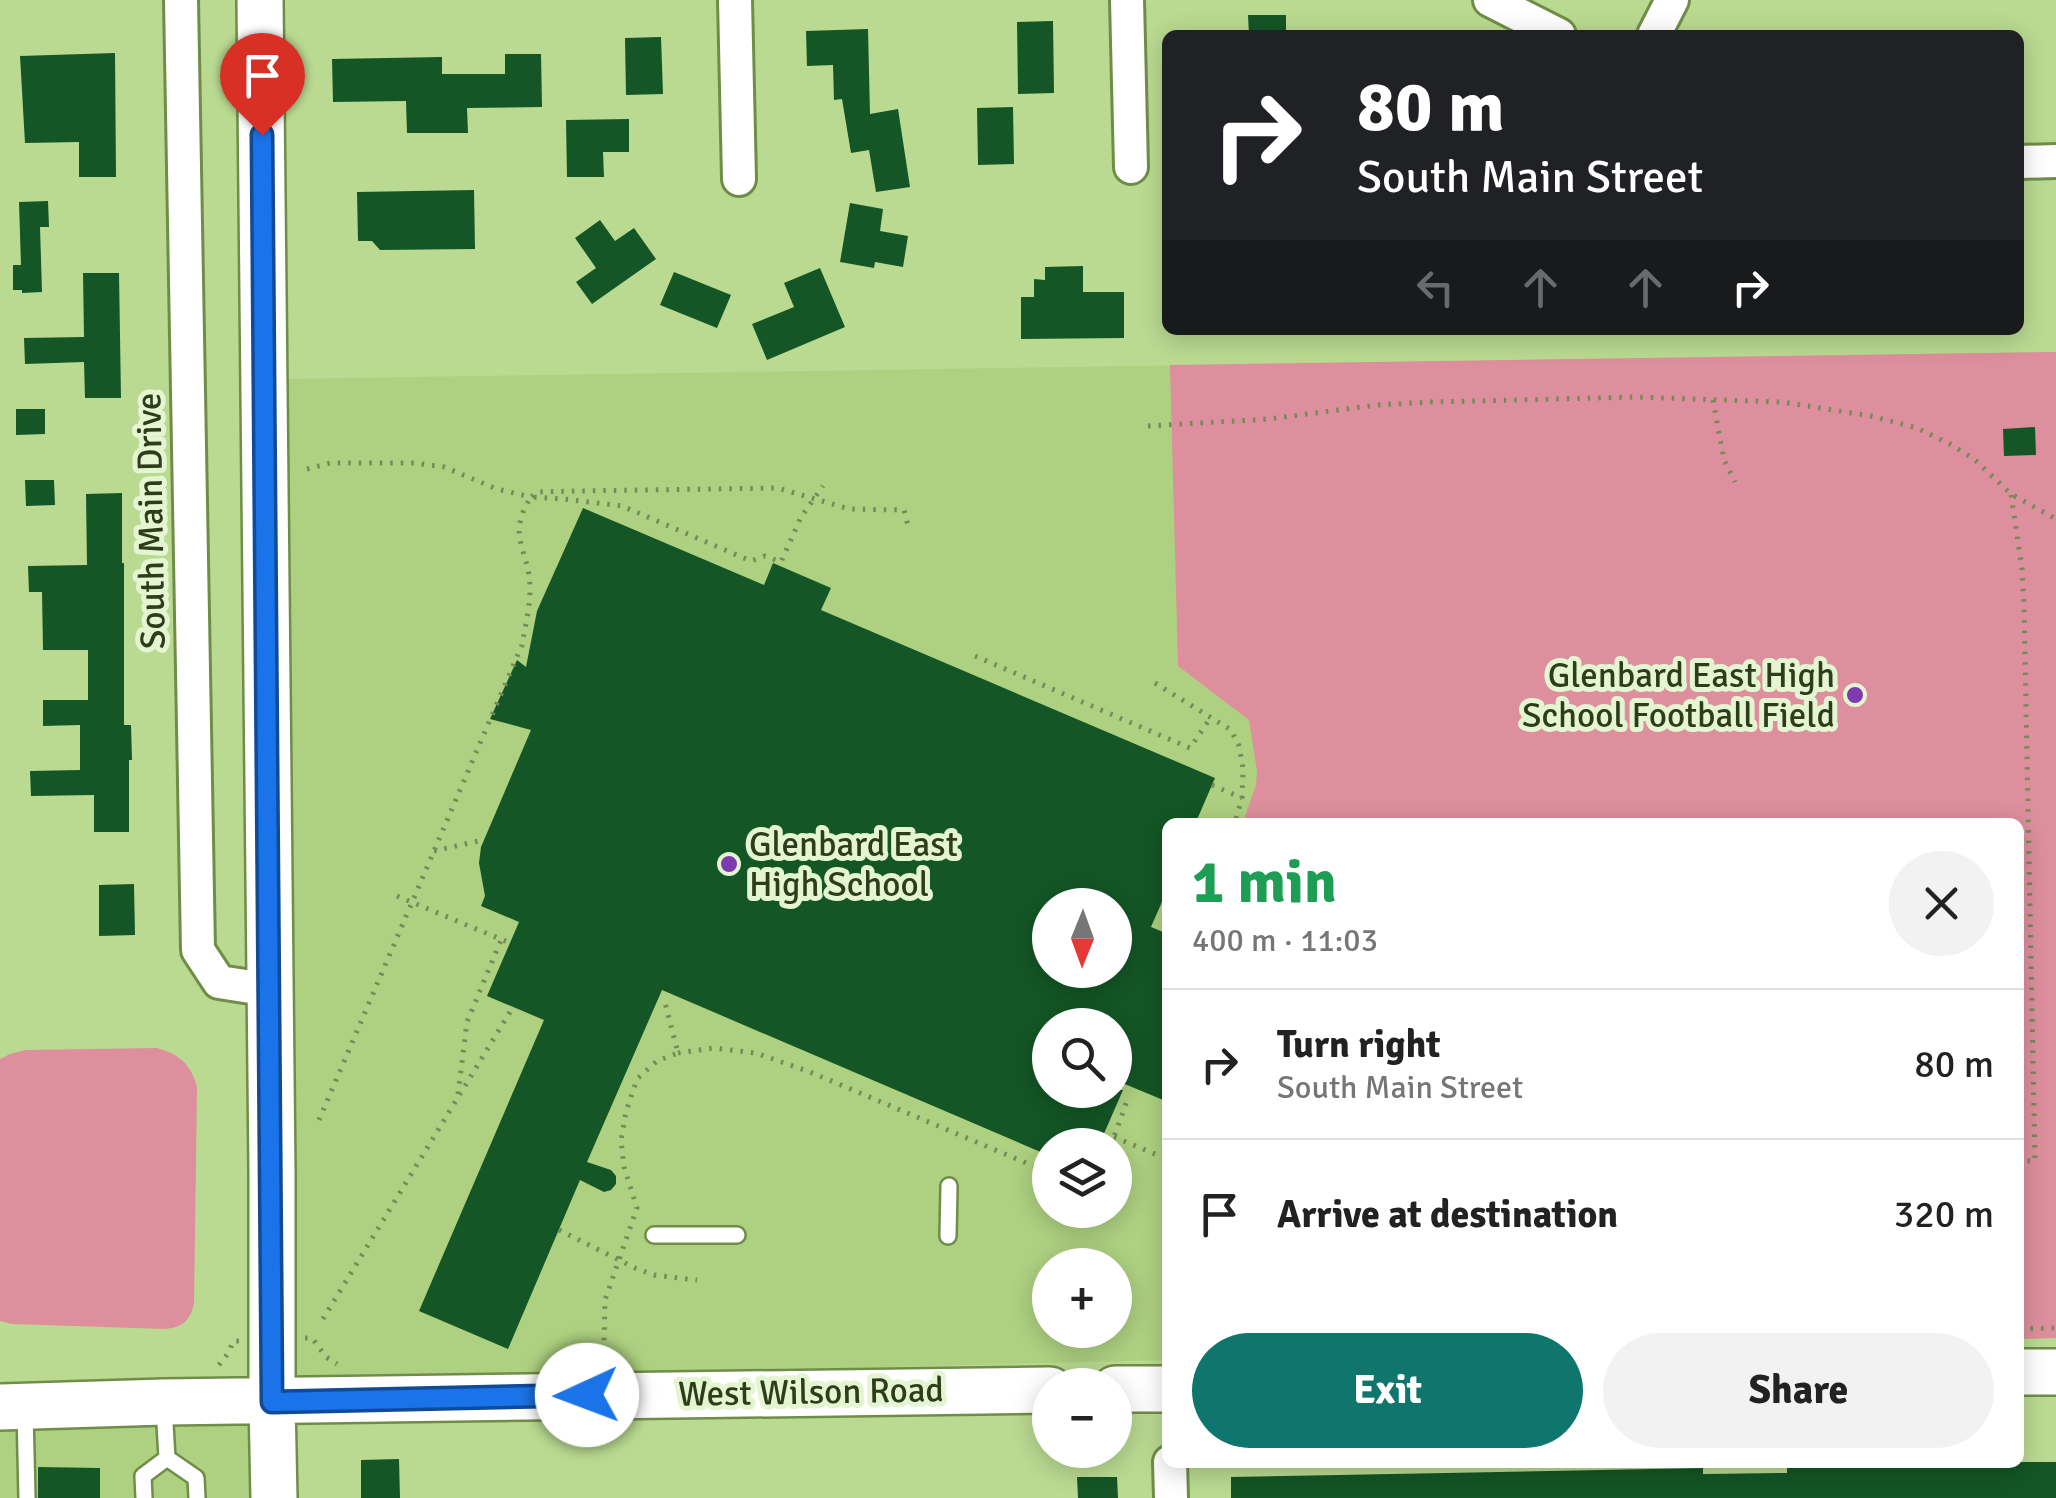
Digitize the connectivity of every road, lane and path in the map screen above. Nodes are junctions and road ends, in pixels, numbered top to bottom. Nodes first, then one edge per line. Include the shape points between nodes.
1 (181, 0) edge
2 (260, 0) edge
3 (735, 0) edge
4 (1127, 0) edge
5 (1490, 0) edge
6 (1672, 0) edge
7 (1549, 30) edge
8 (1657, 30) edge
9 (2056, 161) edge
10 (2024, 162) edge
11 (1130, 167) dead end
12 (739, 180) dead end
13 (1713, 400) junction
14 (1148, 426) dead end
15 (307, 470) dead end
16 (1735, 482) dead end
17 (822, 486) dead end
18 (2011, 494) junction
19 (531, 497) junction
20 (813, 500) junction
21 (2056, 519) edge
22 (908, 526) dead end
23 (975, 656) dead end
24 (1155, 683) dead end
25 (1211, 717) junction
26 (1212, 784) dead end
27 (1242, 798) junction
28 (1236, 818) edge
29 (478, 841) dead end
30 (434, 851) junction
31 (397, 896) dead end
32 (412, 902) junction
33 (501, 940) junction
34 (510, 943) dead end
35 (270, 990) junction
36 (664, 999) dead end
37 (513, 1007) dead end
38 (678, 1053) junction
39 (458, 1097) junction
40 (318, 1120) dead end
41 (1132, 1144) edge
42 (1156, 1154) dead end
43 (2024, 1161) edge
44 (1032, 1165) edge
45 (949, 1186) dead end
46 (559, 1230) dead end
47 (654, 1236) dead end
48 (736, 1236) dead end
49 (948, 1236) dead end
50 (618, 1260) junction
51 (697, 1280) dead end
52 (323, 1318) dead end
53 (2056, 1328) edge
54 (2024, 1329) edge
55 (312, 1338) dead end
56 (590, 1364) dead end
57 (338, 1365) dead end
58 (2024, 1372) edge
59 (2056, 1372) edge
60 (1132, 1389) edge
61 (1162, 1389) edge
62 (1032, 1390) edge
63 (164, 1402) junction
64 (272, 1402) junction
65 (12, 1407) edge
66 (168, 1458) junction
67 (1170, 1468) edge
68 (26, 1498) edge
69 (144, 1498) edge
70 (197, 1498) edge
71 (274, 1498) edge
72 (1171, 1498) edge

1 - 35 street, South Main Drive via 198,950 219,982
2 - 35 main road
3 - 12 street
4 - 11 street
5 - 7 street
6 - 8 street
9 - 10 street
13 - 14 path via 1431,402
13 - 16 path
13 - 18 path via 1827,408 1917,428 1974,459
15 - 19 path via 330,463 416,463
17 - 20 path
18 - 21 path
18 - 43 path via 2024,606 2035,1161
19 - 20 path via 778,488
19 - 20 path via 622,506 751,561 765,556 781,562
19 - 30 path via 518,525 530,588 522,645
20 - 22 path via 849,510 904,510
23 - 25 path via 1190,748
24 - 25 path
25 - 27 path via 1231,730 1239,746
26 - 27 path
27 - 28 path
29 - 30 path
30 - 32 path
31 - 32 path
32 - 33 path
32 - 40 path
33 - 34 path
33 - 39 path via 466,1022
35 - 64 main road
36 - 38 path
37 - 39 path
38 - 44 path via 756,1052
38 - 50 path via 657,1060 638,1079 626,1112 622,1154 637,1208
39 - 52 path
41 - 42 path
45 - 49 lane
46 - 50 path
47 - 48 lane
50 - 51 path via 654,1275
50 - 56 path via 605,1300 604,1344
53 - 54 path
55 - 57 path
58 - 59 main road
60 - 61 main road
62 - 64 main road, West Wilson Road
63 - 64 main road, West Wilson Road
63 - 65 main road, West Wilson Road
63 - 66 lane
64 - 71 main road
65 - 68 lane
66 - 69 lane via 142,1476
66 - 70 lane via 196,1478
67 - 72 street

